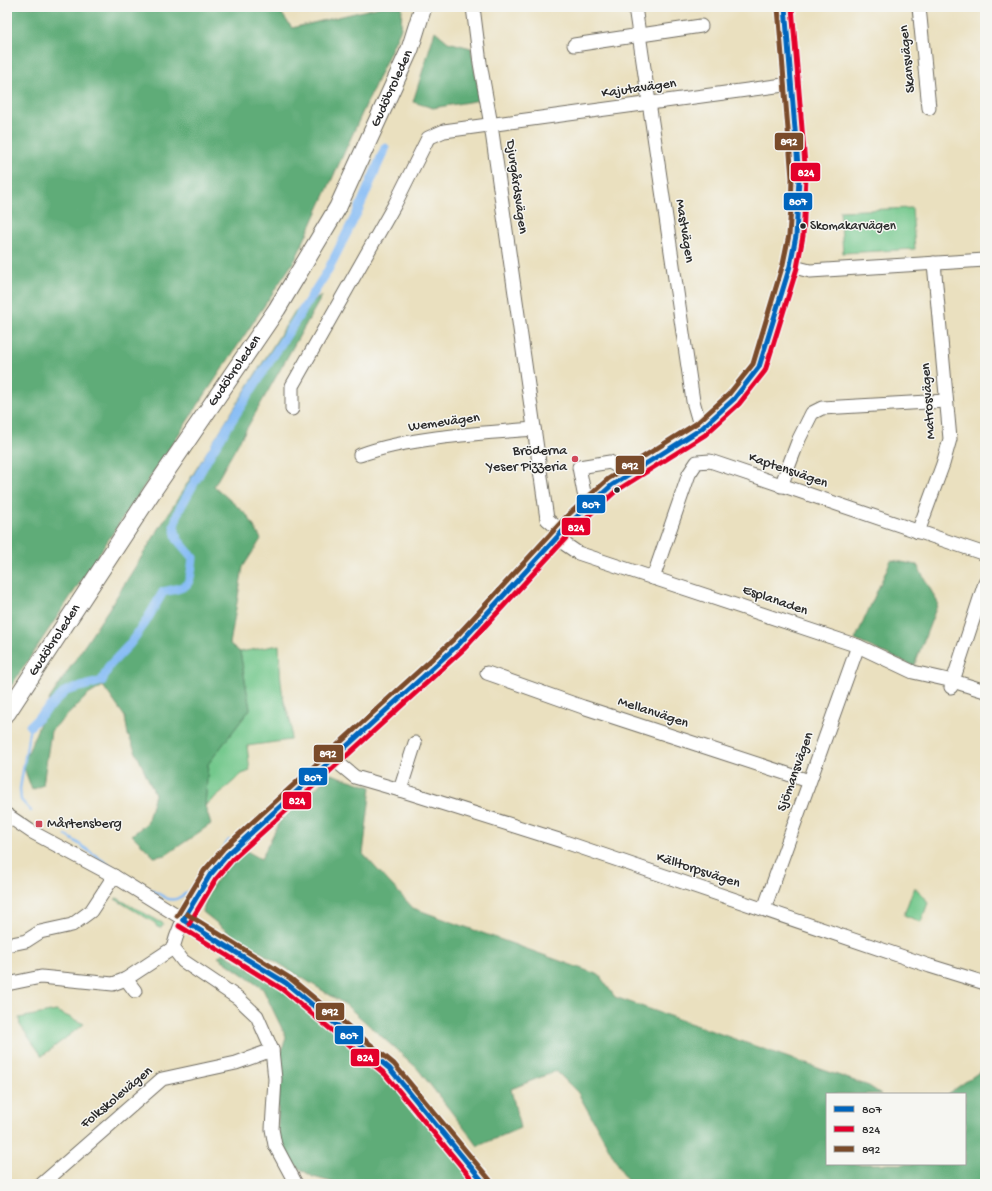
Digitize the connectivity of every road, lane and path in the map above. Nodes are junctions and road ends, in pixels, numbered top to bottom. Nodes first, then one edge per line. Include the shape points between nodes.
1 (423, 7) edge
2 (473, 7) edge
3 (635, 7) edge
4 (785, 7) edge
5 (919, 7) edge
6 (701, 26) dead end
7 (639, 35) junction
8 (574, 45) dead end
9 (787, 84) junction
10 (648, 103) junction
11 (929, 108) dead end
12 (492, 126) junction
13 (985, 260) edge
14 (934, 263) junction
15 (790, 266) junction
16 (946, 401) junction
17 (292, 409) dead end
18 (534, 429) junction
19 (701, 429) junction
20 (360, 455) dead end
21 (621, 469) dead end
22 (781, 486) junction
23 (584, 493) dead end
24 (918, 532) junction
25 (559, 535) junction
26 (985, 554) edge
27 (653, 578) junction
28 (985, 583) edge
29 (858, 646) junction
30 (487, 673) dead end
31 (952, 684) junction
32 (985, 691) edge
33 (7, 713) edge
34 (415, 743) dead end
35 (332, 758) junction
36 (809, 781) junction
37 (400, 790) junction
38 (7, 815) edge
39 (7, 824) edge
40 (32, 832) junction
41 (114, 876) junction
42 (764, 909) junction
43 (183, 920) junction
44 (7, 945) edge
45 (173, 948) junction
46 (126, 979) junction
47 (985, 983) edge
48 (7, 984) edge
49 (135, 991) dead end
50 (272, 1050) junction
51 (42, 1184) edge
52 (296, 1184) edge
53 (485, 1184) edge

1 - 33 main road, Gudöbroleden via 407,56 338,207 278,309 152,492
2 - 12 street, Djurgårdsvägen
3 - 7 street, Mastvägen
4 - 9 street
5 - 11 street, Skansvägen
6 - 7 street
7 - 8 street
7 - 10 street, Mastvägen
9 - 10 street, Kajutavägen
9 - 15 street via 799,178 796,236
10 - 12 street, Kajutavägen
10 - 19 street, Mastvägen via 693,401
12 - 17 street, Djurgårdsvägen via 444,131 428,138 395,204 292,386
12 - 18 street, Djurgårdsvägen
13 - 14 street
14 - 15 street via 810,271
14 - 16 street, Matrosvägen
15 - 19 street via 759,366 734,399
16 - 22 street via 822,408 812,413
16 - 24 street, Matrosvägen via 950,439
18 - 20 street, Wemevägen via 416,442 380,448
18 - 25 street, Djurgårdsvägen via 547,519
19 - 25 street via 612,485
21 - 23 street via 610,462 579,467
22 - 24 street, Kaptensvägen
22 - 27 street, Kaptensvägen via 710,461 697,462 689,474
24 - 26 street, Kaptensvägen
25 - 27 street, Esplanaden via 578,552
25 - 35 street via 459,644
27 - 29 street, Esplanaden
28 - 31 street
29 - 31 street, Esplanaden via 913,672
29 - 36 street, Sjömansvägen
30 - 36 street, Mellanvägen
31 - 32 street, Esplanaden
34 - 37 street
35 - 37 street, Källtorpsvägen via 355,777
35 - 43 street via 228,854 210,875
36 - 42 street, Sjömansvägen
37 - 42 street, Källtorpsvägen
38 - 40 street
39 - 40 street
40 - 41 street
41 - 43 street
41 - 44 street via 91,911 72,925 40,932 26,947
42 - 47 street, Källtorpsvägen
43 - 45 street
43 - 53 street via 286,984 390,1069
45 - 46 street
45 - 50 street via 184,961 238,998 257,1016
46 - 48 street via 113,984 41,977
46 - 49 street
50 - 51 street, Folkskolevägen via 236,1063 162,1079
50 - 52 street via 275,1079 272,1129 275,1145

